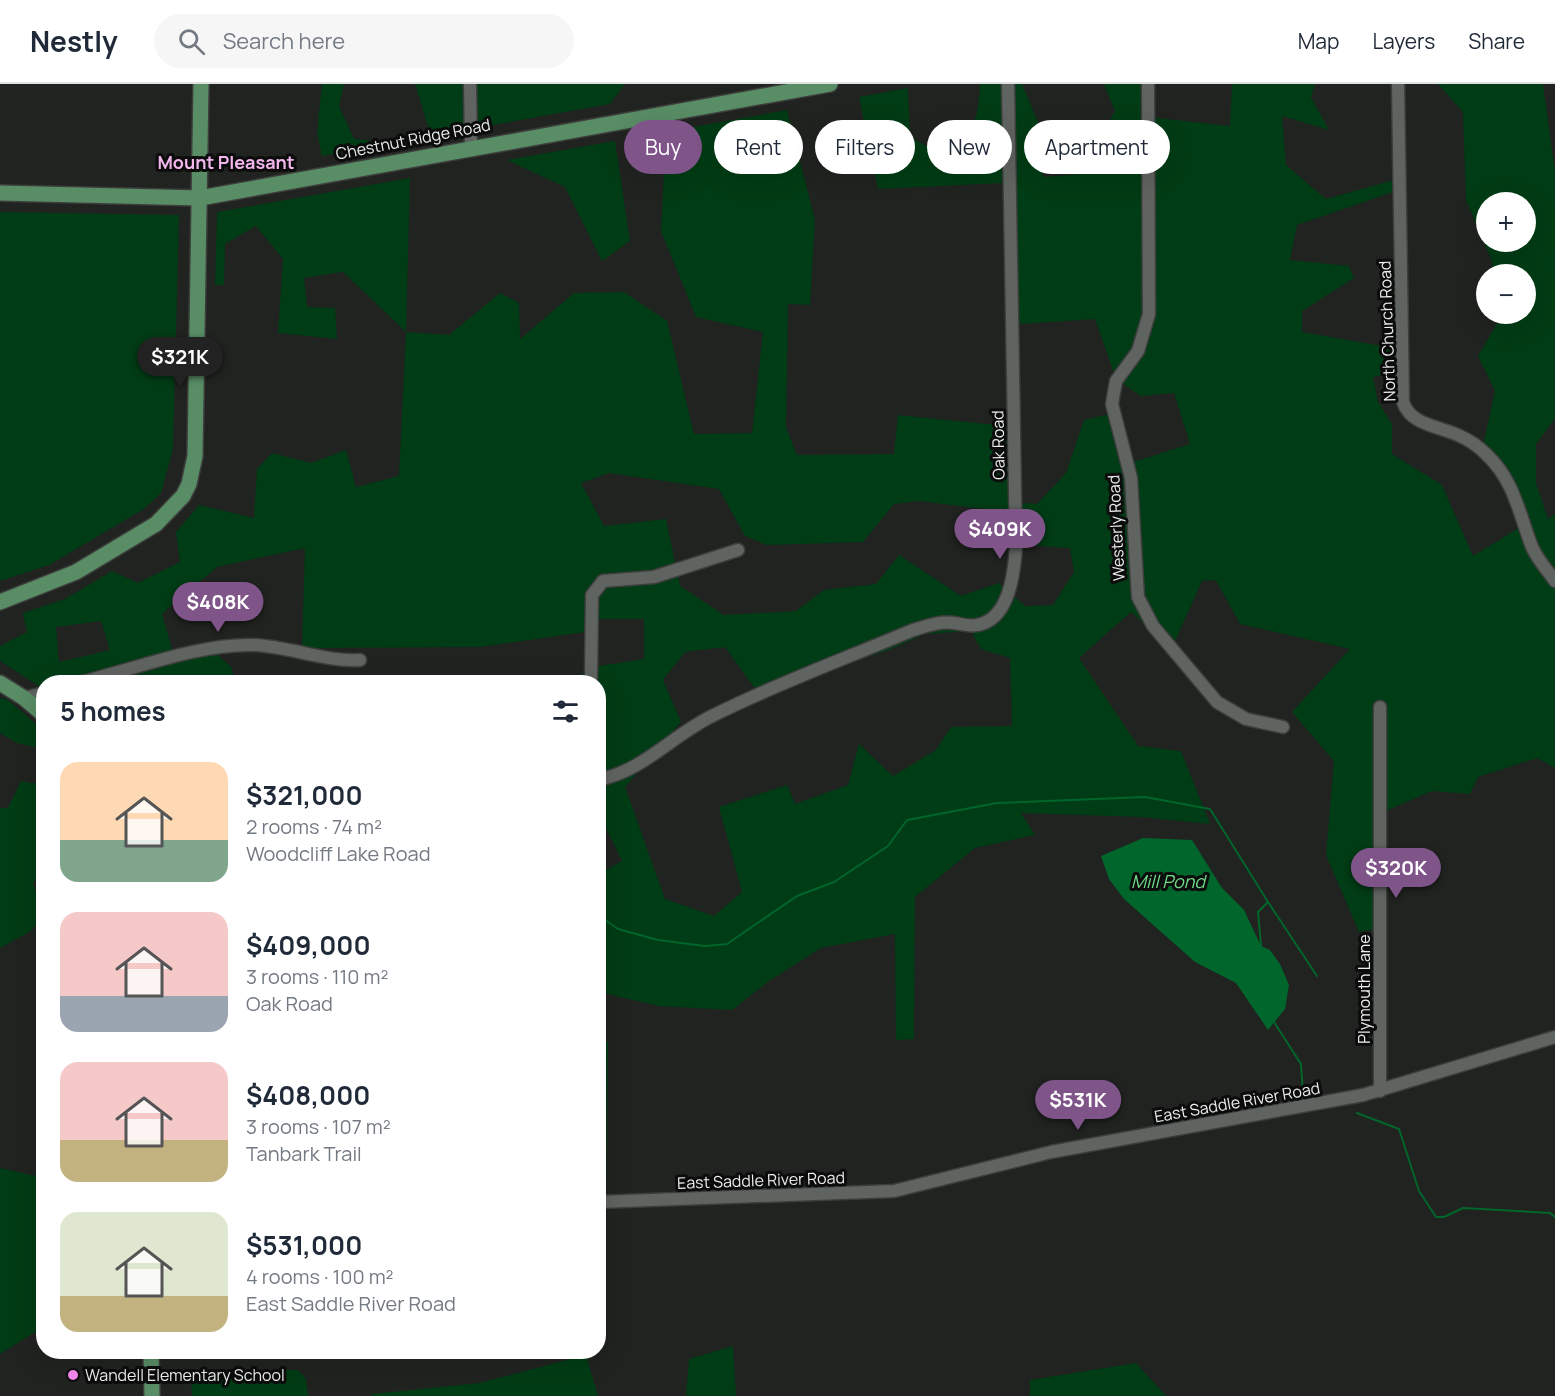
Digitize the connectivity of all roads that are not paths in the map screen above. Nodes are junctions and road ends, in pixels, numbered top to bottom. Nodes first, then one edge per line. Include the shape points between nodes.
1 (201, 84) edge
2 (470, 84) edge
3 (830, 84) edge
4 (1008, 84) edge
5 (1148, 84) edge
6 (1398, 84) edge
7 (784, 88) edge
8 (471, 147) junction
9 (0, 193) edge
10 (200, 198) junction
11 (738, 550) dead end
12 (1555, 581) edge
13 (0, 602) edge
14 (360, 660) dead end
15 (111, 675) edge
16 (591, 675) edge
17 (0, 683) edge
18 (36, 695) edge
19 (24, 698) junction
20 (1380, 707) dead end
21 (36, 708) edge
22 (1283, 727) dead end
23 (606, 777) edge
24 (1555, 1037) edge
25 (1380, 1091) junction
26 (606, 1202) edge
27 (151, 1359) edge
28 (152, 1396) edge

1 - 10 main road
2 - 8 street
3 - 7 main road, Chestnut Ridge Road
4 - 23 street, Oak Road via 1016,548 1012,576 1001,607 992,619 977,625 945,622 913,630 726,710 689,729 638,766
5 - 22 street, Westerly Road via 1149,314 1138,351 1116,381 1112,404 1131,478 1137,590 1149,621 1217,702 1246,719
6 - 12 street, North Church Road via 1403,402 1415,419 1461,436 1497,465 1514,490 1533,549
7 - 8 main road, Chestnut Ridge Road
8 - 10 main road, Chestnut Ridge Road
9 - 10 main road, Chestnut Ridge Road
10 - 13 main road via 195,456 189,484 174,508 156,524 76,572
11 - 16 street via 664,575 609,579 598,584 592,595
14 - 15 street via 342,661 272,646 226,647
17 - 19 main road
18 - 19 street
19 - 21 main road
20 - 25 street, Plymouth Lane
24 - 25 street, East Saddle River Road
25 - 26 street, East Saddle River Road via 1051,1152 894,1191
27 - 28 main road

